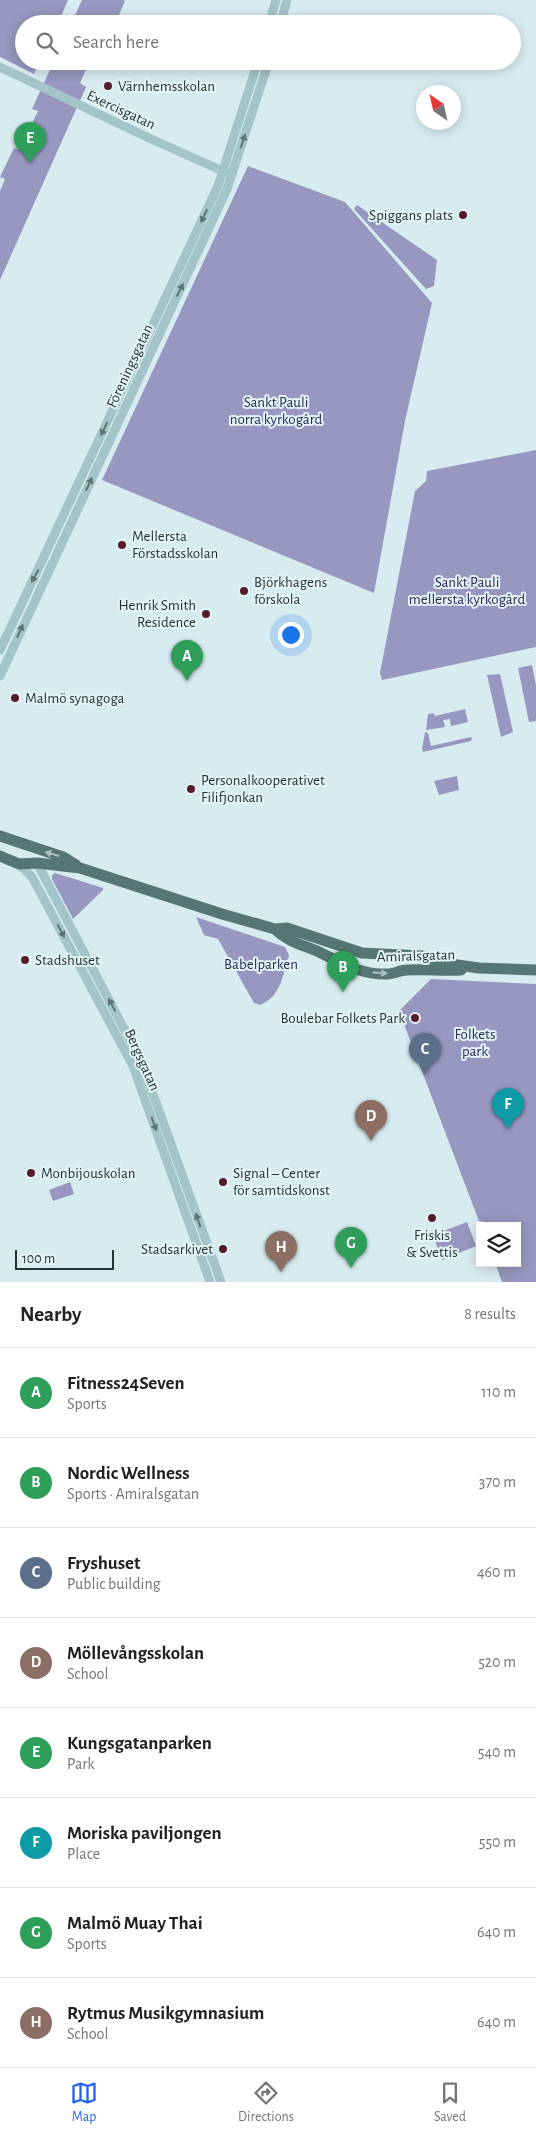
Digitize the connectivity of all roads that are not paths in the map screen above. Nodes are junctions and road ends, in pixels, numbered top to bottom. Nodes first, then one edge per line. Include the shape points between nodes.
1 (276, 0) edge
2 (287, 0) edge
3 (272, 15) edge
4 (283, 15) edge
5 (0, 67) edge
6 (256, 70) edge
7 (266, 70) edge
8 (228, 173) junction
9 (0, 650) edge
10 (0, 676) edge
11 (0, 836) edge
12 (22, 845) junction
13 (0, 856) edge
14 (37, 862) junction
15 (19, 864) junction
16 (80, 868) junction
17 (275, 929) junction
18 (479, 968) junction
19 (536, 970) edge
20 (210, 1282) edge
21 (221, 1282) edge

1 - 3 street
2 - 4 street
5 - 8 street, Exercisgatan
6 - 8 street, Föreningsgatan
8 -> 7 street, Föreningsgatan
8 -> 9 street, Föreningsgatan
10 -> 8 street, Föreningsgatan
11 - 12 main road, Amiralsgatan
12 - 14 main road, Amiralsgatan
16 -> 12 main road, Amiralsgatan via 63,857
13 - 15 main road, Amiralsgatan
14 - 15 main road, Amiralsgatan
14 - 16 main road, Amiralsgatan
21 -> 14 street, Bergsgatan via 141,1061
15 -> 20 street, Bergsgatan via 32,877 133,1066
16 - 17 main road, Amiralsgatan
17 - 18 main road, Amiralsgatan via 287,928 362,953 422,956
17 -> 18 main road, Amiralsgatan via 285,939 348,968 362,971 390,974 405,970
18 - 19 main road, Amiralsgatan

